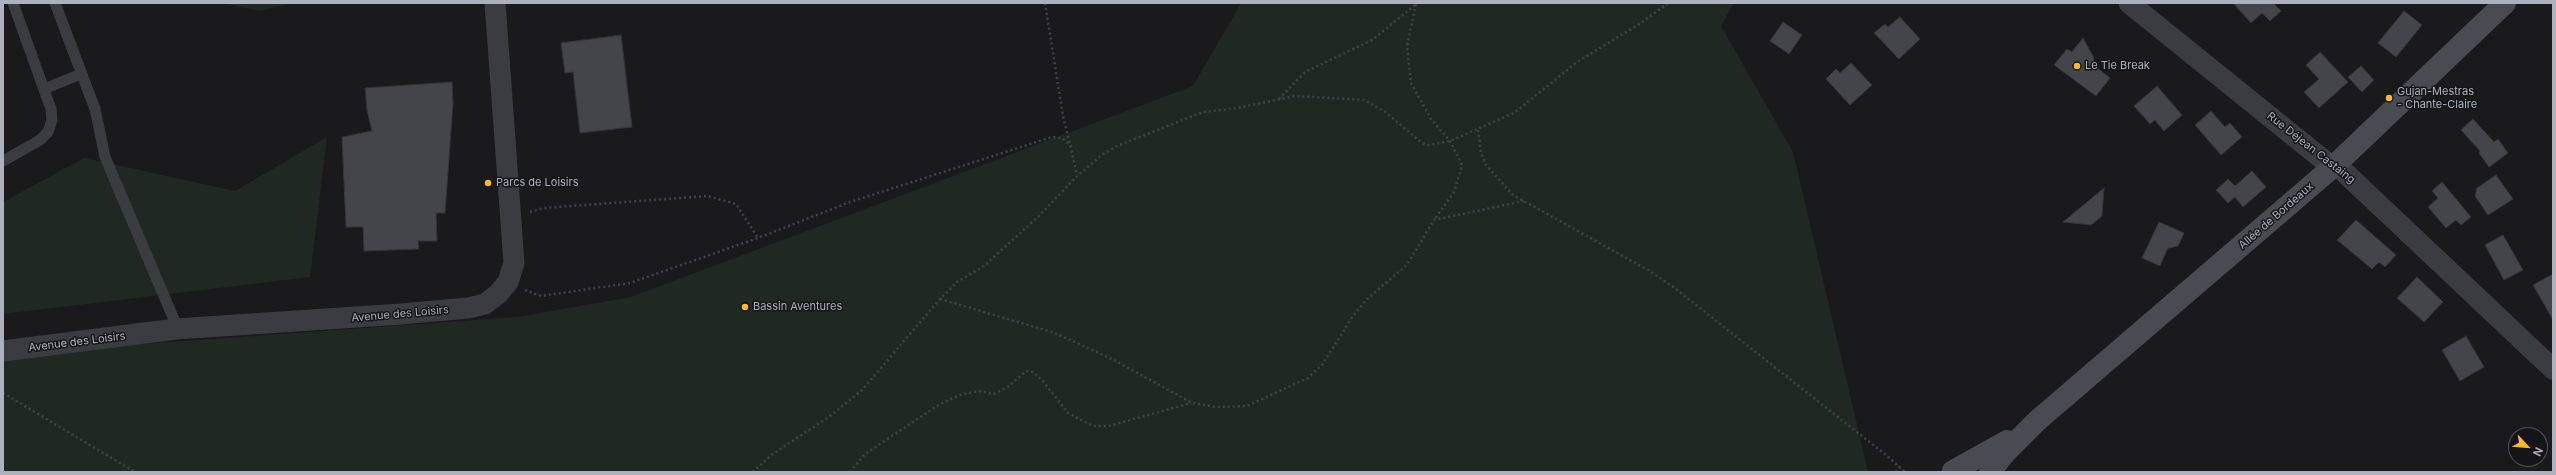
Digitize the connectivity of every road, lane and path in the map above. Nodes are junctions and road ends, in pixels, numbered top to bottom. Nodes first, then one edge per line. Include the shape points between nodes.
1 (13, 3) edge
2 (55, 3) edge
3 (495, 3) edge
4 (1045, 3) edge
5 (1416, 3) edge
6 (1668, 3) edge
7 (2129, 3) edge
8 (2505, 3) edge
9 (81, 74) junction
10 (44, 89) junction
11 (1279, 99) junction
12 (1478, 130) junction
13 (1450, 141) junction
14 (1072, 147) junction
15 (3, 161) edge
16 (2334, 166) junction
17 (1077, 176) junction
18 (1524, 201) junction
19 (512, 217) junction
20 (1434, 220) junction
21 (758, 238) junction
22 (508, 282) junction
23 (940, 299) junction
24 (176, 329) junction
25 (3, 351) edge
26 (2553, 369) edge
27 (3, 393) edge
28 (1192, 403) junction
29 (2038, 420) junction
30 (1900, 466) junction
31 (135, 472) edge
32 (753, 472) edge
33 (850, 472) edge
34 (1896, 472) edge
35 (1905, 472) edge
36 (1949, 472) edge
37 (1990, 472) edge

1 - 10 lane
2 - 9 lane
3 - 19 street, Avenue des Loisirs
4 - 14 path via 1063,116
5 - 11 path via 1372,40 1305,72
5 - 13 path via 1407,46 1411,83 1431,119
6 - 12 path via 1641,23 1577,62 1514,113
7 - 16 street, Rue Déjean Castaing
8 - 16 main road, Allée de Bordeaux
9 - 10 lane
9 - 24 lane via 95,109 105,157
10 - 15 lane via 51,109 52,120 48,132 40,140
11 - 13 path via 1306,96 1364,100 1384,111 1422,143 1434,145
11 - 17 path via 1203,112 1185,118 1113,148
12 - 13 path
12 - 18 path via 1481,153 1486,165 1513,196
13 - 20 path via 1462,165 1454,192
14 - 17 path
14 - 21 path via 1062,138 1052,137 850,202
16 - 26 street, Rue Déjean Castaing via 2368,194
16 - 29 main road, Allée de Bordeaux
17 - 23 path via 1039,216 984,266 958,282
18 - 20 path
18 - 30 path via 1672,286
19 - 21 path via 544,208 707,196 736,204
19 - 22 street, Avenue des Loisirs via 514,263
20 - 28 path via 1406,265 1353,316 1322,366 1308,378 1248,406 1217,407
21 - 22 path via 630,283 541,296
22 - 24 street, Avenue des Loisirs via 485,304 468,308
23 - 28 path via 1055,333 1114,360
23 - 32 path via 862,390 830,416 770,456
24 - 25 street, Avenue des Loisirs
27 - 31 path
28 - 33 path via 1109,426 1093,426 1068,413 1051,395 1042,380 1033,372 1026,371 1009,386 994,394 979,391 960,395 928,411 865,454
29 - 36 main road, Allée de Bordeaux via 1988,453
29 - 37 main road, Allée de Bordeaux
30 - 34 path
30 - 35 path

